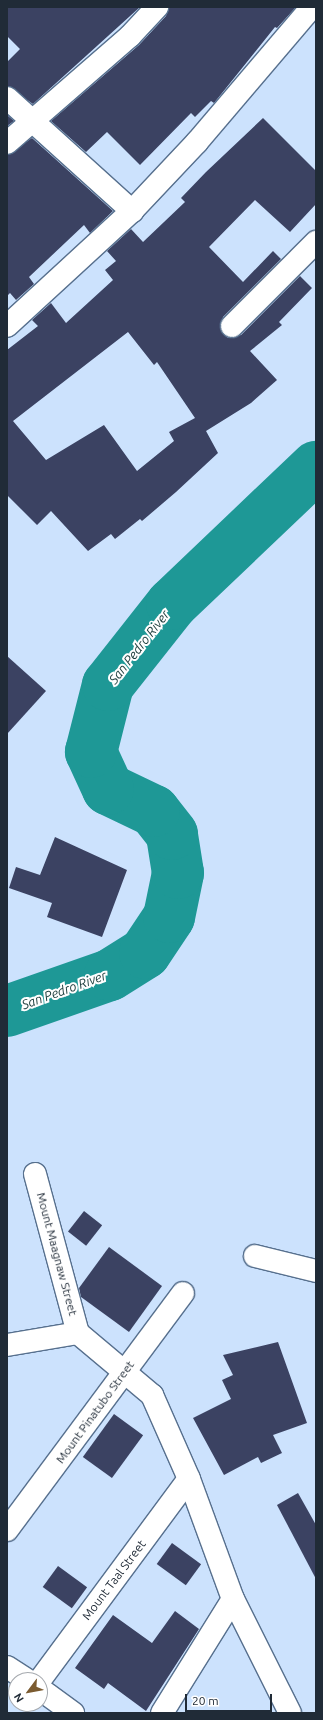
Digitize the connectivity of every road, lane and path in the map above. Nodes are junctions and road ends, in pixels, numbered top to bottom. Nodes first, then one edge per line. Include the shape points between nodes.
1 (157, 7) edge
2 (312, 7) edge
3 (7, 98) edge
4 (31, 122) junction
5 (7, 143) edge
6 (132, 212) junction
7 (316, 242) edge
8 (7, 326) edge
9 (232, 326) dead end
10 (35, 1174) dead end
11 (254, 1256) dead end
12 (316, 1270) edge
13 (183, 1293) dead end
14 (78, 1333) junction
15 (7, 1345) edge
16 (125, 1372) junction
17 (189, 1479) junction
18 (8, 1525) edge
19 (233, 1599) junction
20 (46, 1672) edge
21 (48, 1695) edge
22 (73, 1713) edge
23 (162, 1713) edge
24 (290, 1713) edge

1 - 4 street via 130,36
2 - 6 street via 197,142
3 - 4 street
4 - 5 street
4 - 6 street
6 - 8 street
7 - 9 street
10 - 14 street, Mount Maagnaw Street
11 - 12 street
13 - 16 street, Mount Pinatubo Street
14 - 15 street
14 - 16 street
16 - 17 street via 152,1395
16 - 18 street, Mount Pinatubo Street
17 - 19 street
17 - 20 street, Mount Taal Street
19 - 23 street
19 - 24 street
21 - 22 street

